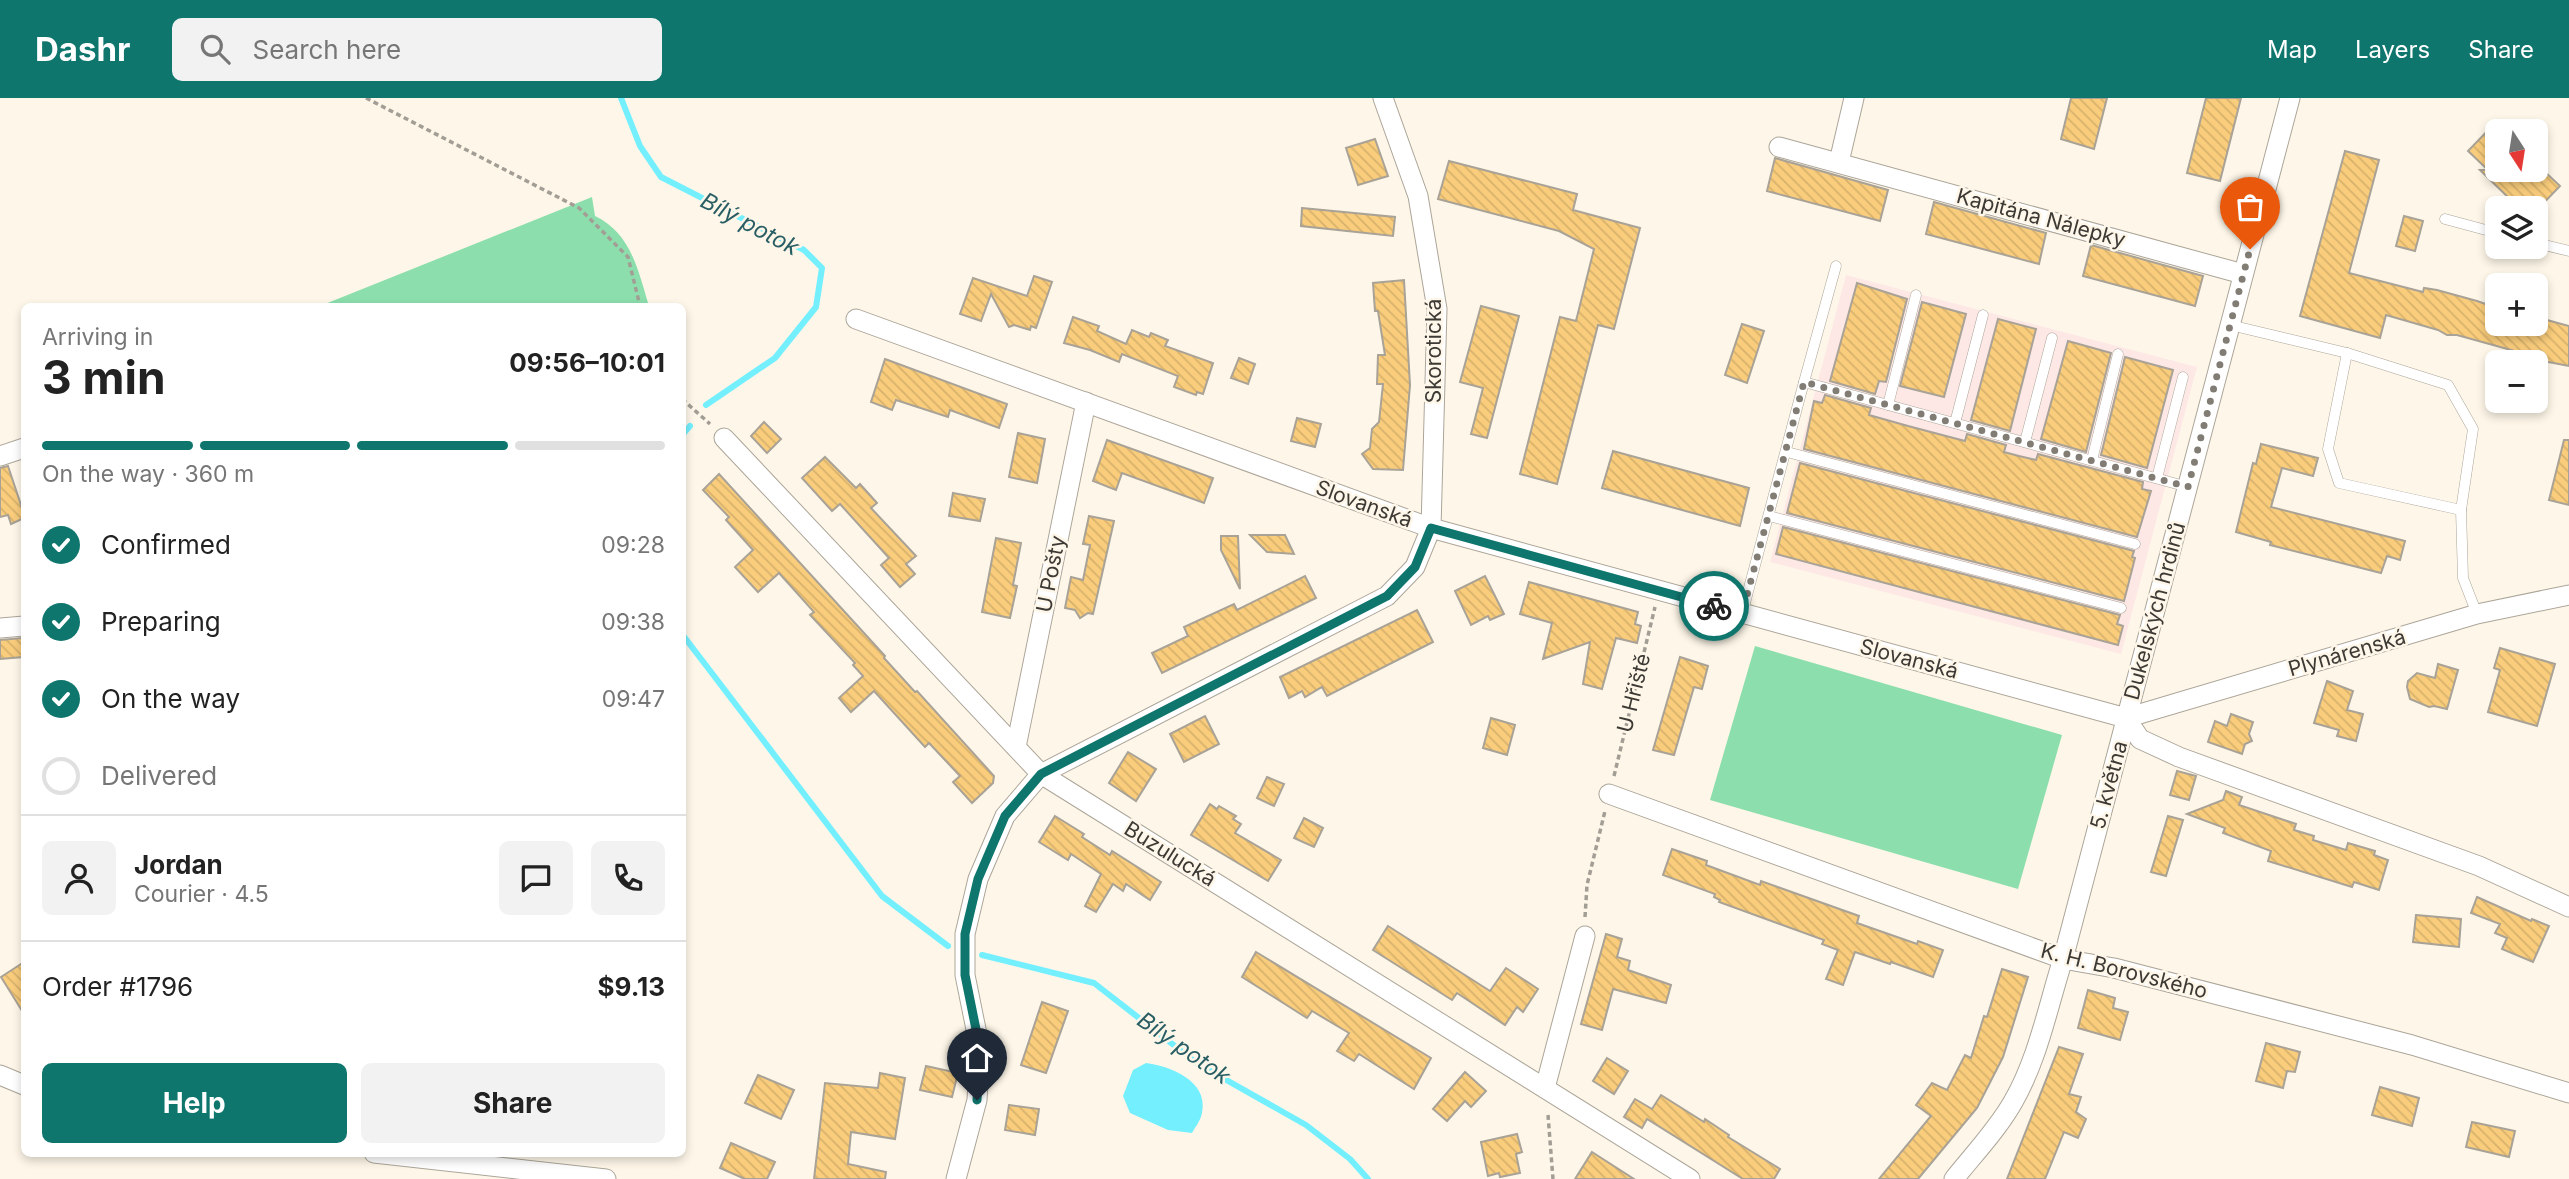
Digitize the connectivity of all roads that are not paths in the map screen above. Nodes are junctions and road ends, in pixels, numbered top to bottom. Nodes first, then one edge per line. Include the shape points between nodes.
1 (1383, 98) edge
2 (1854, 98) edge
3 (2290, 98) edge
4 (1779, 147) dead end
5 (1839, 162) junction
6 (2445, 219) dead end
7 (2485, 230) edge
8 (2548, 246) edge
9 (2569, 251) edge
10 (1836, 266) dead end
11 (2244, 274) junction
12 (1916, 295) dead end
13 (1983, 315) dead end
14 (856, 319) dead end
15 (2230, 325) junction
16 (2052, 338) dead end
17 (2347, 353) junction
18 (2118, 354) dead end
19 (2183, 377) dead end
20 (1804, 382) junction
21 (1086, 402) junction
22 (1888, 405) junction
23 (1955, 423) junction
24 (724, 438) road end
25 (2025, 442) junction
26 (21, 449) edge
27 (1787, 452) junction
28 (0, 456) edge
29 (2092, 460) junction
30 (2157, 478) junction
31 (2188, 487) junction
32 (2461, 510) junction
33 (1769, 516) junction
34 (1431, 528) junction
35 (2135, 544) dead end
36 (2569, 595) edge
37 (2121, 608) dead end
38 (1742, 614) junction
39 (2477, 614) junction
40 (21, 626) edge
41 (0, 628) edge
42 (2126, 718) junction
43 (1016, 747) junction
44 (1041, 774) junction
45 (1609, 794) road end
46 (2569, 907) edge
47 (1584, 936) road end
48 (2063, 959) junction
49 (0, 1075) edge
50 (21, 1085) edge
51 (1545, 1088) junction
52 (2569, 1093) edge
53 (410, 1157) edge
54 (606, 1179) edge
55 (956, 1179) edge
56 (1690, 1179) edge
57 (1954, 1179) edge

1 - 34 street, Skorotická via 1418,196 1437,309
2 - 5 street
3 - 11 street, Dukelských hrdinů
4 - 5 street, Kapitána Nálepky
5 - 11 street, Kapitána Nálepky
6 - 7 lane
8 - 9 lane
10 - 20 lane
11 - 15 street, Dukelských hrdinů
12 - 22 lane
13 - 23 lane
14 - 21 street, Slovanská
15 - 17 lane
15 - 31 street, Dukelských hrdinů
16 - 25 lane
17 - 32 lane via 2448,385 2473,429
17 - 32 lane via 2328,449 2339,482
18 - 29 lane
19 - 30 lane
20 - 22 lane
20 - 27 lane
21 - 34 street, Slovanská
21 - 43 street, U Pošty
22 - 23 lane
23 - 25 lane
24 - 43 street, Buzulucká
25 - 29 lane
26 - 28 street
27 - 33 lane
27 - 35 lane
29 - 30 lane
30 - 31 lane
31 - 42 street, Dukelských hrdinů
32 - 39 lane via 2463,579
33 - 37 lane
33 - 38 lane
34 - 38 street, Slovanská
34 - 44 street via 1415,567 1387,596
36 - 39 street, Plynárenská
38 - 42 street, Slovanská
39 - 42 street, Plynárenská
40 - 41 street
42 - 46 street, 5. května via 2140,739 2179,757 2479,866
42 - 48 street, 5. května
43 - 44 street, Buzulucká
44 - 51 street, Buzulucká
44 - 55 street via 1005,816 978,879 965,934 965,975 980,1049 977,1100
45 - 48 street, K. H. Borovského
47 - 51 street
48 - 52 street, K. H. Borovského via 2412,1045
48 - 57 street, 5. května via 2014,1101
49 - 50 street
51 - 56 street, Buzulucká
53 - 54 street

